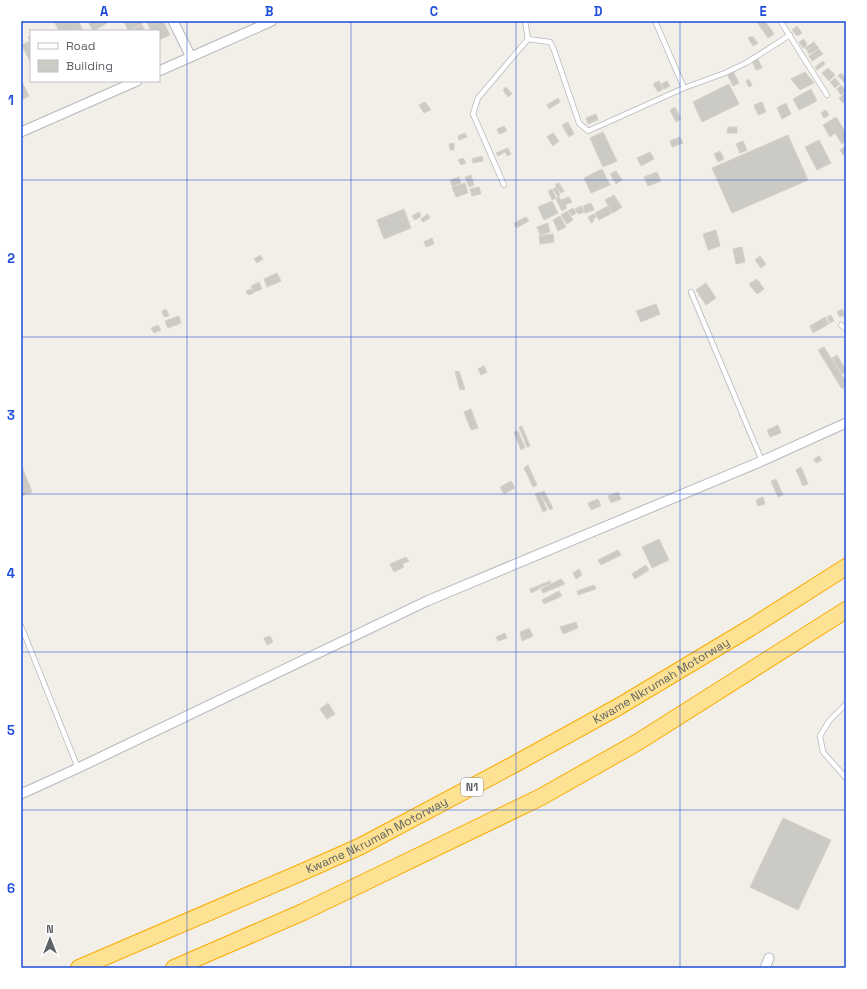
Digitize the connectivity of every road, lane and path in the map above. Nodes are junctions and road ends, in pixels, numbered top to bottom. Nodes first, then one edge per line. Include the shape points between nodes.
1 (173, 21) edge
2 (272, 21) edge
3 (525, 21) edge
4 (655, 21) edge
5 (781, 21) edge
6 (790, 35) junction
7 (528, 39) junction
8 (191, 57) junction
9 (160, 71) edge
10 (135, 82) edge
11 (684, 88) junction
12 (827, 95) dead end
13 (21, 132) edge
14 (504, 186) dead end
15 (691, 292) dead end
16 (841, 325) dead end
17 (846, 329) edge
18 (846, 423) edge
19 (762, 461) junction
20 (846, 568) edge
21 (846, 610) edge
22 (21, 626) edge
23 (846, 704) edge
24 (78, 768) junction
25 (846, 778) edge
26 (21, 794) edge
27 (769, 958) dead end
28 (79, 968) edge
29 (174, 968) edge
30 (765, 968) edge

1 - 8 street
2 - 8 street
3 - 7 lane
4 - 11 lane
5 - 6 lane
6 - 11 lane via 746,63
6 - 12 lane
7 - 11 lane via 550,42 579,123 588,131
7 - 14 lane via 478,98 473,114
8 - 9 street
10 - 13 street
15 - 19 lane
16 - 17 lane
18 - 19 street
19 - 24 street via 427,601
20 - 28 highway, Kwame Nkrumah Motorway / N1 via 618,707 361,846
21 - 29 highway via 638,742 541,797 303,912
22 - 24 lane
23 - 25 lane via 829,721 820,736 823,752
24 - 26 street
27 - 30 street

